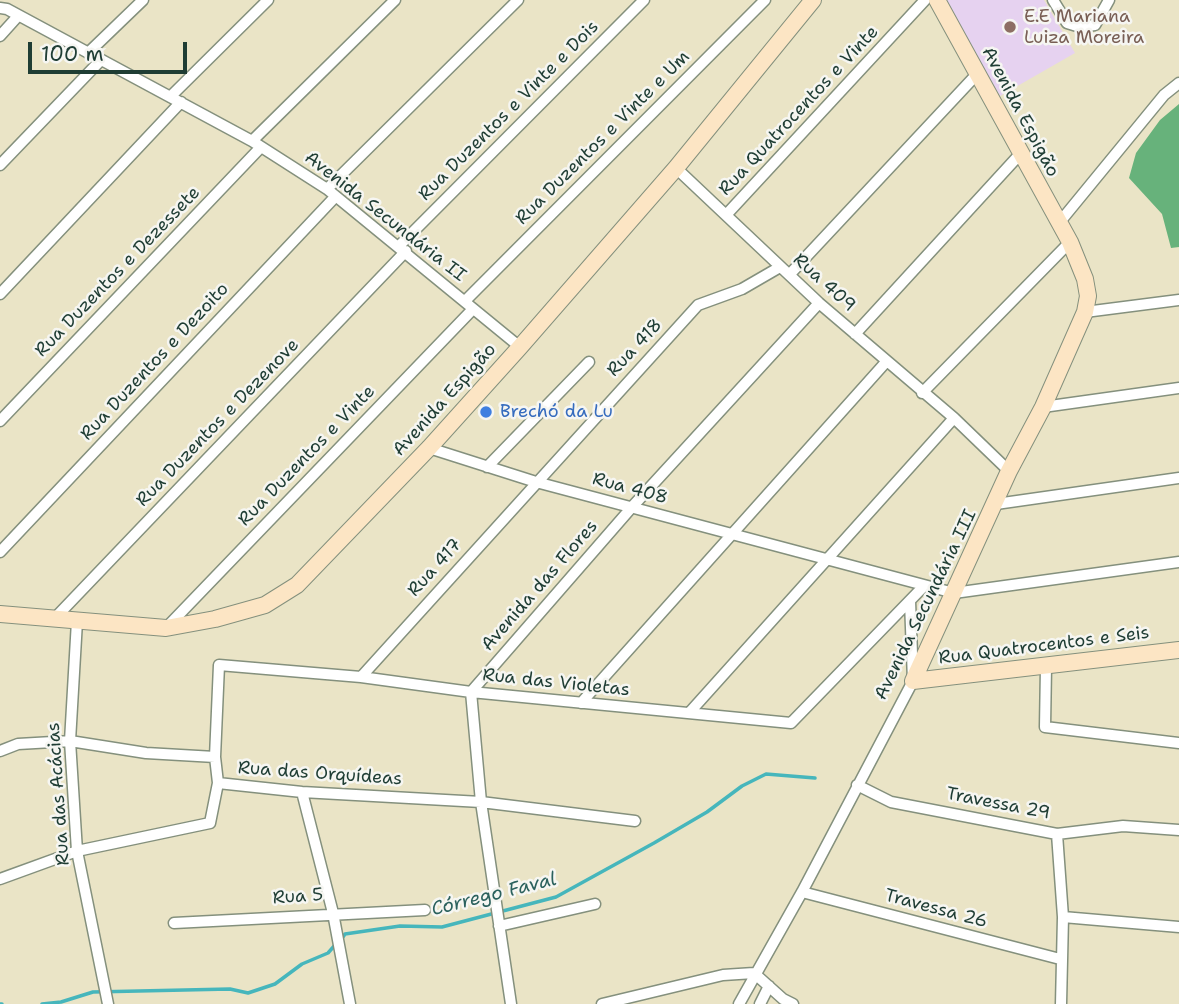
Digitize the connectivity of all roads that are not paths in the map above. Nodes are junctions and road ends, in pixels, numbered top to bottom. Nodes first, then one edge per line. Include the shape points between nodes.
1 (16, 0) edge
2 (143, 0) edge
3 (268, 0) edge
4 (395, 0) edge
5 (518, 0) edge
6 (644, 0) edge
7 (765, 0) edge
8 (813, 0) edge
9 (925, 0) edge
10 (937, 0) edge
11 (1053, 0) edge
12 (1109, 0) edge
13 (4, 8) edge
14 (18, 16) junction
15 (0, 36) edge
16 (88, 53) junction
17 (100, 61) junction
18 (978, 73) junction
19 (1179, 83) edge
20 (176, 100) junction
21 (257, 144) junction
22 (1021, 153) junction
23 (0, 165) edge
24 (676, 168) junction
25 (331, 193) junction
26 (726, 215) junction
27 (1059, 223) junction
28 (1070, 243) junction
29 (402, 249) junction
30 (780, 267) junction
31 (790, 274) junction
32 (0, 294) edge
33 (1179, 300) edge
34 (819, 303) junction
35 (469, 305) junction
36 (1086, 312) junction
37 (855, 334) junction
38 (520, 347) junction
39 (590, 362) dead end
40 (886, 362) junction
41 (1179, 388) edge
42 (922, 393) junction
43 (1043, 407) junction
44 (954, 418) junction
45 (0, 421) edge
46 (429, 448) junction
47 (487, 467) junction
48 (1009, 471) junction
49 (1179, 478) edge
50 (536, 482) junction
51 (996, 504) junction
52 (632, 508) junction
53 (733, 535) junction
54 (0, 552) edge
55 (824, 560) junction
56 (1179, 562) edge
57 (924, 586) junction
58 (954, 593) junction
59 (910, 601) junction
60 (0, 614) edge
61 (55, 618) junction
62 (77, 621) junction
63 (166, 628) junction
64 (1179, 650) edge
65 (1046, 667) junction
66 (361, 677) junction
67 (913, 681) junction
68 (471, 692) junction
69 (582, 703) junction
70 (689, 713) junction
71 (70, 741) junction
72 (1179, 743) edge
73 (0, 751) edge
74 (215, 757) junction
75 (218, 783) junction
76 (857, 785) junction
77 (302, 792) junction
78 (481, 802) junction
79 (635, 821) dead end
80 (1179, 830) edge
81 (1057, 834) junction
82 (77, 851) junction
83 (0, 879) edge
84 (803, 892) junction
85 (595, 904) dead end
86 (425, 910) dead end
87 (332, 913) junction
88 (1063, 917) junction
89 (174, 923) dead end
90 (499, 926) junction
91 (1179, 927) edge
92 (1060, 959) junction
93 (754, 973) junction
94 (769, 986) junction
95 (108, 1004) edge
96 (349, 1004) edge
97 (511, 1004) edge
98 (602, 1004) edge
99 (739, 1004) edge
100 (760, 1004) edge
101 (793, 1004) edge
102 (1061, 1004) edge

1 - 13 street
2 - 16 street
3 - 20 street
4 - 21 street, Rua Duzentos e Dezessete
5 - 25 street, Rua Duzentos e Dezoito
6 - 29 street, Rua Duzentos e Vinte e Dois
7 - 35 street, Rua Duzentos e Vinte e Um
8 - 24 street, Avenida Espigão
9 - 26 street, Rua Quatrocentos e Vinte
10 - 18 street, Avenida Espigão
11 - 12 street via 1067,23 1080,27 1095,25
13 - 14 street, Avenida Secundária II
14 - 15 street
14 - 16 street, Avenida Secundária II
16 - 17 street, Avenida Secundária II
17 - 20 street, Avenida Secundária II
17 - 23 street
18 - 22 street, Avenida Espigão
18 - 31 street
19 - 27 street via 1164,95
20 - 21 street, Avenida Secundária II
20 - 32 street
21 - 25 street, Avenida Secundária II
21 - 45 street, Rua Duzentos e Dezessete
22 - 27 street, Avenida Espigão
22 - 37 street
24 - 26 street, Rua 409
24 - 38 street, Avenida Espigão
25 - 29 street, Avenida Secundária II
25 - 54 street, Rua Duzentos e Dezoito
26 - 30 street, Rua 409
27 - 28 street, Avenida Espigão
28 - 36 street, Avenida Secundária III via 1085,279
28 - 42 street
29 - 35 street, Avenida Secundária II
29 - 61 street, Rua Duzentos e Dezenove
30 - 31 street, Rua 409
30 - 50 street, Rua 418 via 742,289 698,305
31 - 34 street, Rua 409
33 - 36 street
34 - 37 street, Rua 409
34 - 52 street, Avenida das Flores
35 - 38 street, Avenida Secundária II
35 - 63 street, Rua Duzentos e Vinte
36 - 43 street, Avenida Secundária III
37 - 40 street, Rua 409
38 - 46 street, Avenida Espigão
39 - 47 street
40 - 42 street, Rua 409
40 - 53 street
41 - 43 street
42 - 44 street, Rua 409
43 - 48 street, Avenida Secundária III
44 - 48 street, Rua 409
44 - 55 street
46 - 47 street, Rua 408
46 - 63 street, Avenida Espigão via 297,585 265,605
47 - 50 street, Rua 408
48 - 51 street, Avenida Secundária III
49 - 51 street
50 - 52 street, Rua 408
50 - 66 street, Rua 417
51 - 58 street, Avenida Secundária III
52 - 53 street, Rua 408
52 - 68 street, Avenida das Flores
53 - 55 street, Rua 408
53 - 69 street
55 - 57 street, Rua 408
55 - 70 street
56 - 58 street
57 - 58 street, Rua 408
57 - 59 street, Rua das Violetas
58 - 67 street, Avenida Secundária III
59 - 67 street
59 - 70 street, Rua das Violetas via 791,723
60 - 61 street, Avenida Espigão
61 - 62 street, Avenida Espigão
62 - 63 street, Avenida Espigão
62 - 71 street, Rua das Acácias
64 - 65 street, Rua Quatrocentos e Seis
65 - 67 street, Rua Quatrocentos e Seis
65 - 72 street via 1045,727
66 - 68 street, Rua das Violetas
66 - 74 street, Rua das Violetas via 219,665
67 - 76 street, Avenida Secundária III
68 - 69 street, Rua das Violetas
68 - 78 street
69 - 70 street, Rua das Violetas
71 - 73 street via 18,744
71 - 74 street via 146,753
71 - 82 street, Rua das Acácias
74 - 75 street, Rua das Violetas
75 - 77 street, Rua das Orquídeas
75 - 82 street, Rua das Orquídeas via 210,823
76 - 81 street, Travessa 29 via 891,802
76 - 84 street, Avenida Secundária III
77 - 78 street, Rua das Orquídeas
77 - 87 street
78 - 79 street, Rua das Orquídeas
78 - 90 street
80 - 81 street, Travessa 29 via 1124,826
81 - 88 street
82 - 83 street, Rua das Orquídeas
82 - 95 street, Rua das Acácias
84 - 92 street, Travessa 26
84 - 93 street, Avenida Secundária III
85 - 90 street
86 - 87 street, Rua 5
87 - 89 street, Rua 5
87 - 96 street
88 - 91 street
88 - 92 street
90 - 97 street
92 - 102 street
93 - 94 street
93 - 98 street via 723,975
93 - 99 street, Avenida Secundária III
94 - 100 street
94 - 101 street

